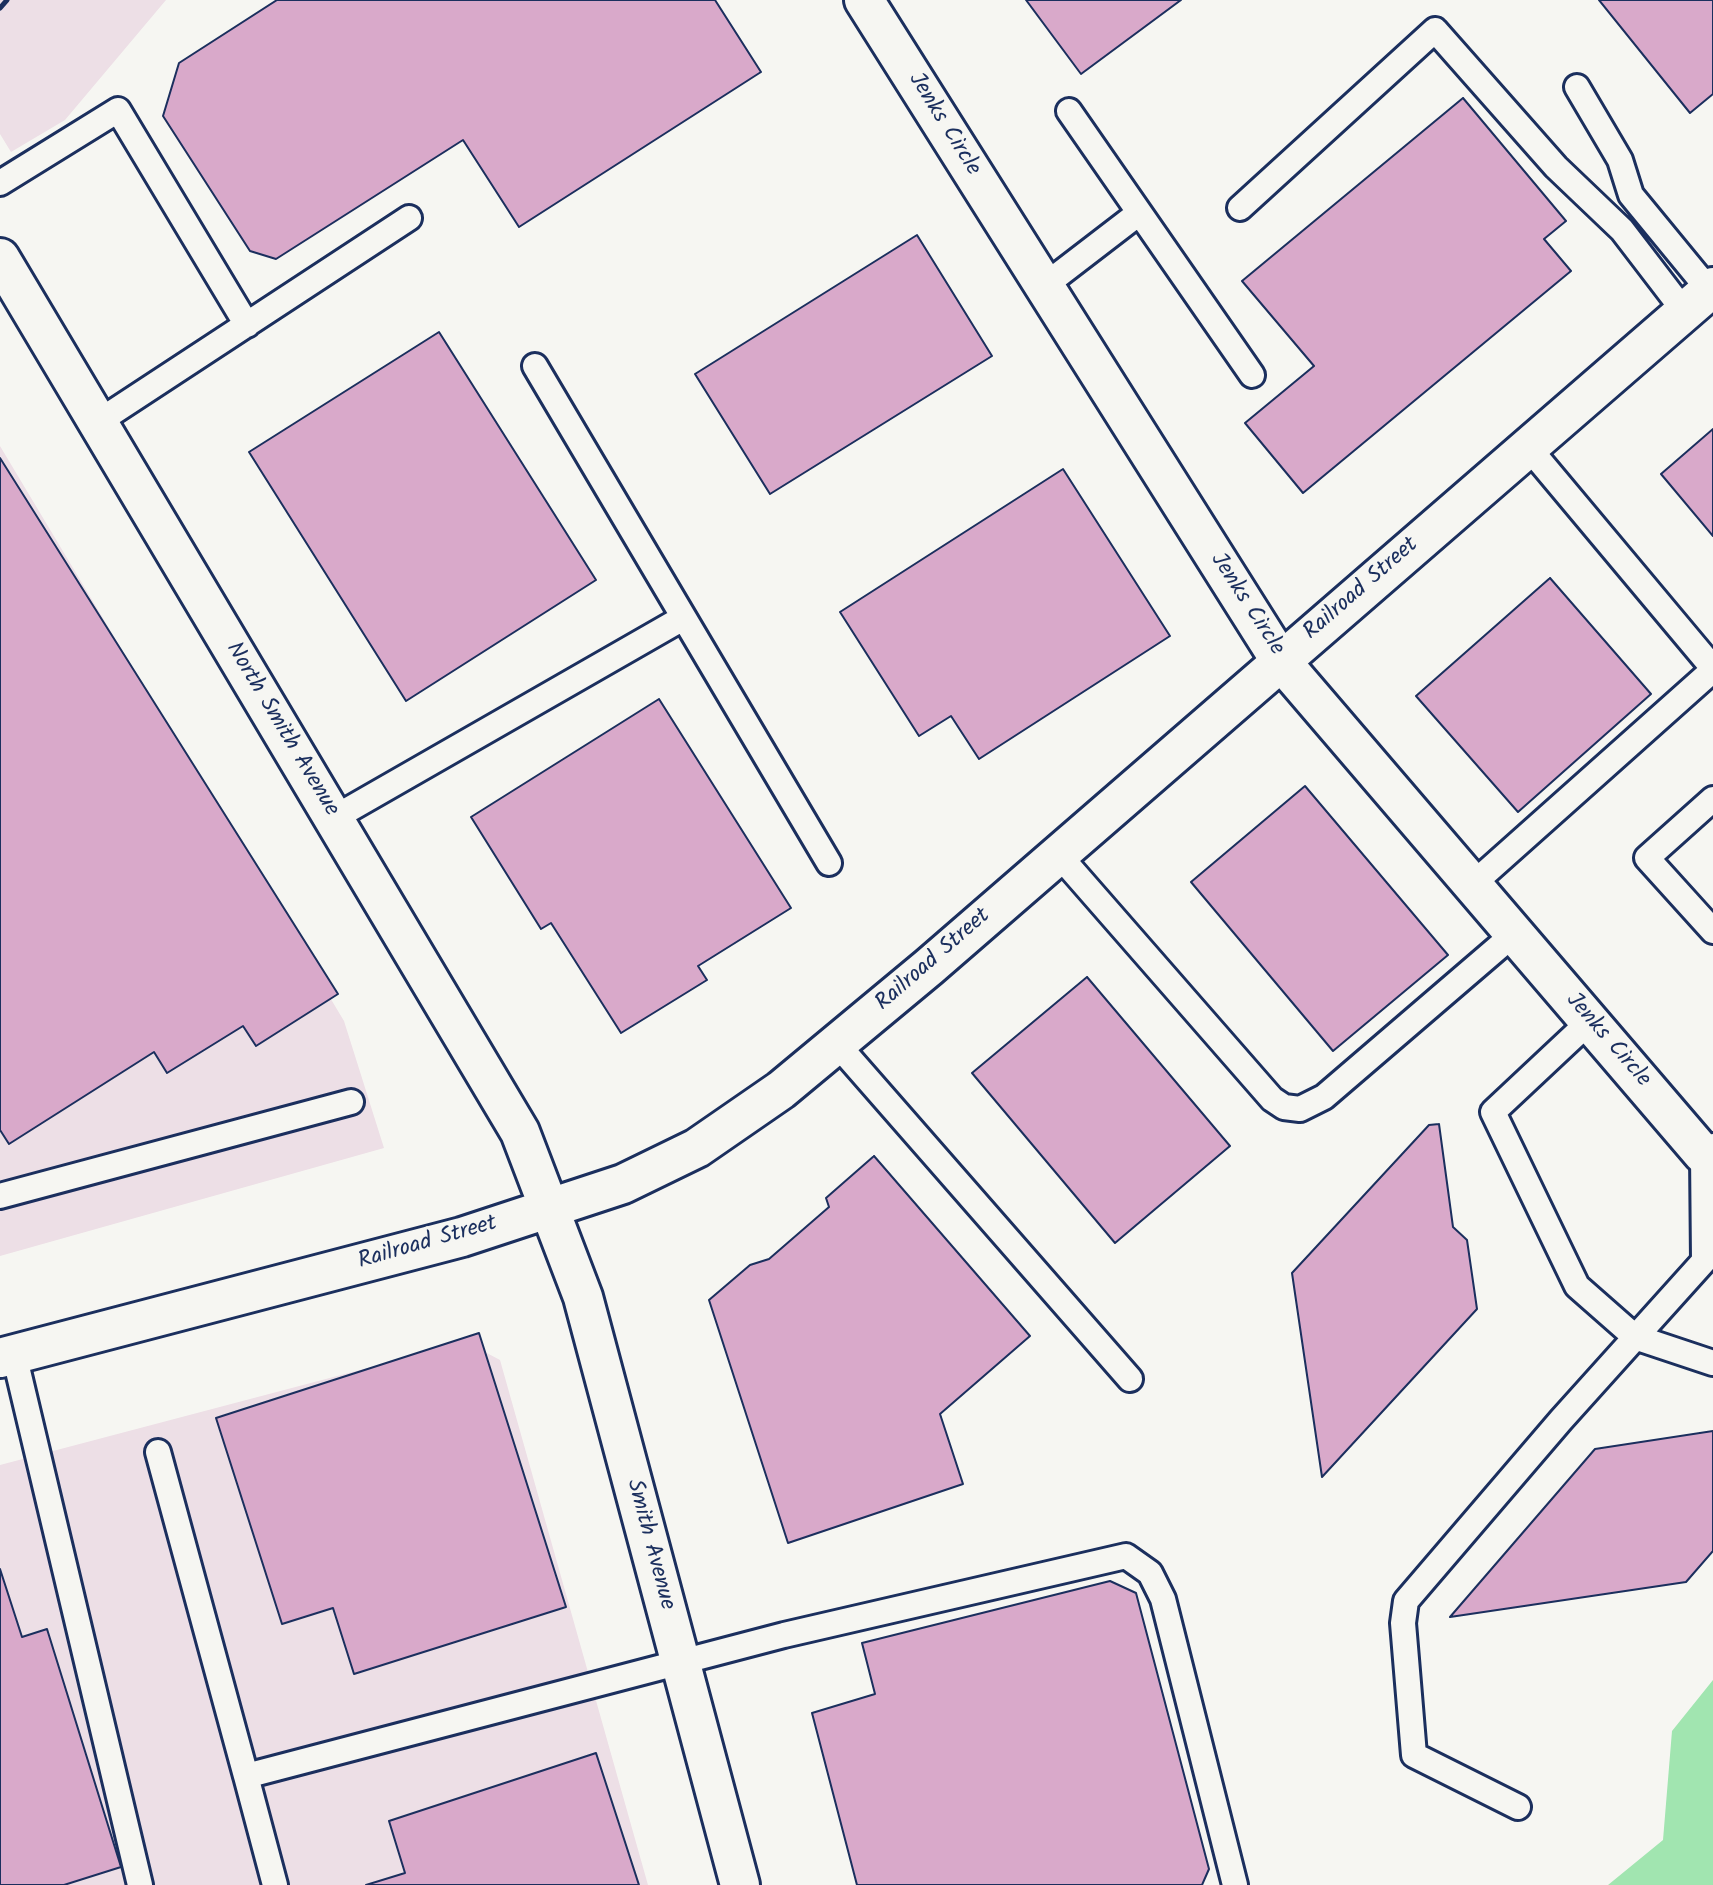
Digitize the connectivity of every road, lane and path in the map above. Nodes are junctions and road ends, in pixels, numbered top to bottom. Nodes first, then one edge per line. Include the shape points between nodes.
1 (864, 0) edge
2 (1577, 87) dead end
3 (1069, 111) dead end
4 (0, 183) edge
5 (1240, 208) dead end
6 (1139, 213) junction
7 (409, 218) dead end
8 (0, 258) edge
9 (1044, 286) junction
10 (1702, 296) edge
11 (247, 325) junction
12 (536, 366) dead end
13 (1252, 376) dead end
14 (98, 422) junction
15 (1528, 447) junction
16 (683, 618) junction
17 (1280, 660) junction
18 (1713, 669) edge
19 (1713, 799) edge
20 (334, 818) junction
21 (1058, 854) junction
22 (829, 863) dead end
23 (1473, 884) junction
24 (1713, 932) edge
25 (1515, 933) junction
26 (1590, 1021) junction
27 (837, 1044) junction
28 (351, 1102) dead end
29 (1708, 1150) edge
30 (0, 1196) edge
31 (549, 1208) junction
32 (1709, 1265) edge
33 (1635, 1337) junction
34 (7, 1356) edge
35 (1713, 1363) edge
36 (1130, 1379) dead end
37 (158, 1452) dead end
38 (680, 1661) junction
39 (246, 1776) junction
40 (1518, 1807) dead end
41 (140, 1885) edge
42 (275, 1885) edge
43 (740, 1885) edge
44 (1235, 1885) edge

1 - 9 main road, Jenks Circle
2 - 10 lane via 1620,160 1631,195
3 - 6 lane
4 - 11 lane via 118,110
5 - 10 lane via 1435,30 1556,167 1622,230
6 - 9 lane
6 - 13 lane
7 - 11 lane
8 - 14 main road, North Smith Avenue
9 - 17 main road, Jenks Circle
10 - 15 main road, Railroad Street
11 - 14 lane
12 - 16 lane
14 - 20 main road, North Smith Avenue
15 - 17 main road, Railroad Street
15 - 18 lane
16 - 20 lane
16 - 22 lane
17 - 21 main road, Railroad Street
17 - 23 main road, Jenks Circle
18 - 23 lane
19 - 24 lane via 1647,858
20 - 31 main road, North Smith Avenue via 520,1132
21 - 25 lane via 1263,1089 1284,1107 1300,1110 1324,1097
21 - 27 main road, Railroad Street
23 - 25 main road, Jenks Circle
25 - 26 main road, Jenks Circle
26 - 29 main road, Jenks Circle
26 - 33 lane via 1493,1112 1577,1286
27 - 31 main road, Railroad Street via 781,1090 697,1148 623,1184
27 - 36 lane
28 - 30 lane
29 - 32 lane
31 - 34 main road, Railroad Street via 462,1237
31 - 38 main road, Smith Avenue via 583,1297
32 - 33 lane
33 - 35 lane
33 - 40 lane via 1406,1601 1403,1623 1414,1755
34 - 41 lane
37 - 39 lane
38 - 39 lane
38 - 43 main road, Smith Avenue
38 - 44 lane via 1126,1556 1150,1573 1163,1600
39 - 42 lane

